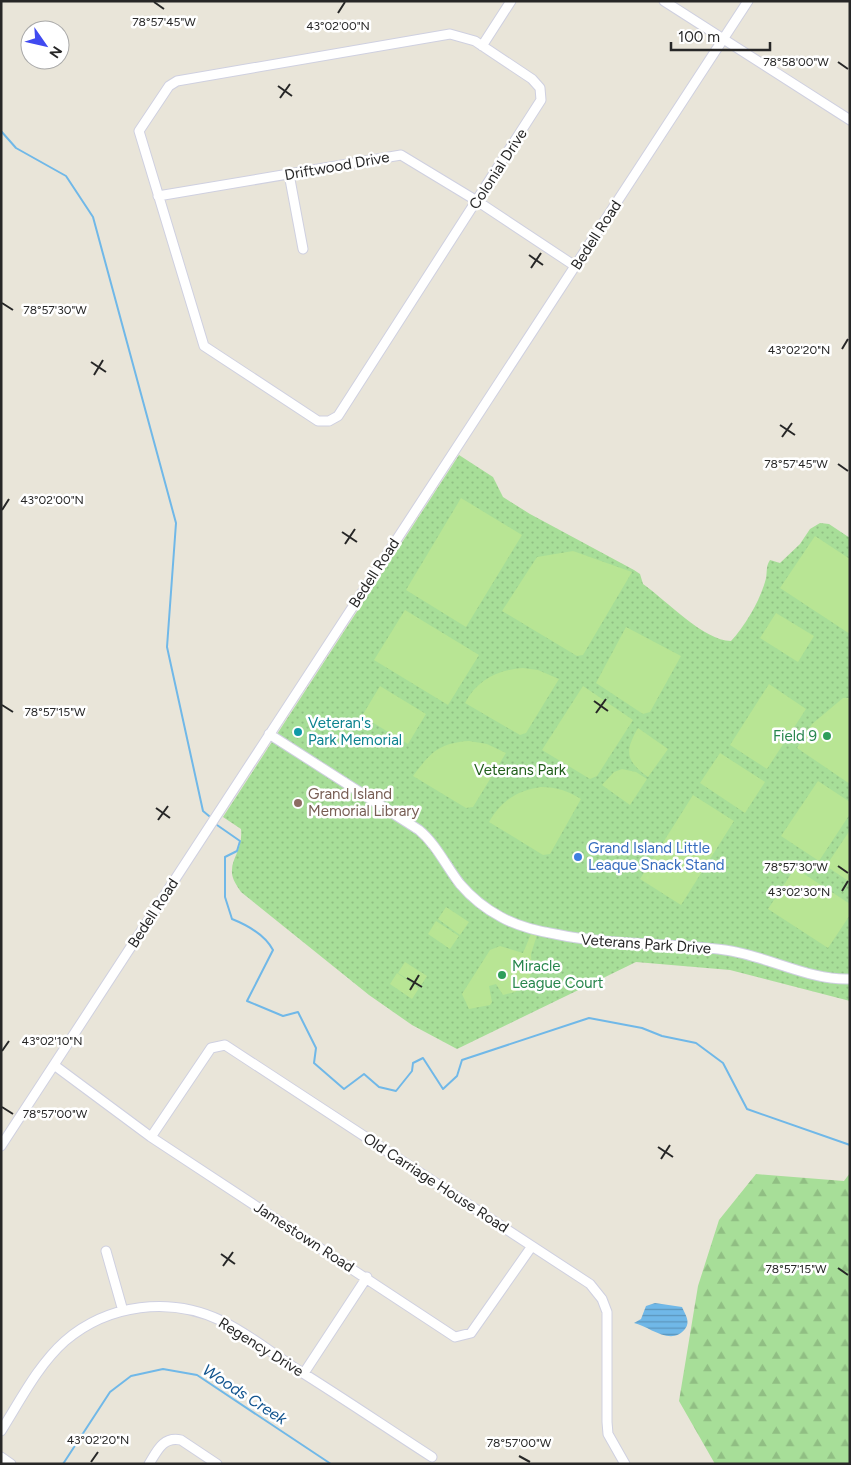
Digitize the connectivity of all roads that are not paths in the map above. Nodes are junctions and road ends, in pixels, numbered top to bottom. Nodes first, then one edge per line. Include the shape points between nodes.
1 (511, 1) edge
2 (664, 1) edge
3 (748, 1) edge
4 (724, 39) junction
5 (482, 46) junction
6 (850, 120) edge
7 (289, 174) junction
8 (158, 196) junction
9 (477, 201) junction
10 (303, 249) dead end
11 (575, 266) junction
12 (269, 734) junction
13 (850, 979) edge
14 (54, 1065) junction
15 (151, 1137) junction
16 (1, 1146) edge
17 (532, 1246) junction
18 (106, 1251) dead end
19 (367, 1277) junction
20 (123, 1311) junction
21 (304, 1373) junction
22 (1, 1431) edge
23 (1, 1457) edge
24 (432, 1457) dead end
25 (11, 1464) edge
26 (149, 1464) edge
27 (217, 1464) edge
28 (625, 1464) edge

1 - 5 street
2 - 4 street
3 - 4 street, Bedell Road
4 - 6 street
4 - 11 street, Bedell Road
5 - 8 street, Colonial Drive via 468,38 450,34 173,82 140,132
5 - 9 street, Colonial Drive via 532,79 542,94 539,104
7 - 8 street, Driftwood Drive
7 - 9 street, Driftwood Drive via 401,155
7 - 10 street
8 - 9 street, Colonial Drive via 204,346 312,418 323,422 338,416
9 - 11 street, Driftwood Drive
11 - 12 street, Bedell Road
12 - 13 street, Veterans Park Drive via 427,836 461,885 506,920 536,930 613,944 725,950 821,976
12 - 14 street, Bedell Road
14 - 15 street, Jamestown Road
14 - 16 street, Bedell Road
15 - 17 street, Old Carriage House Road via 211,1048 225,1045
15 - 19 street, Jamestown Road
17 - 19 street, Jamestown Road via 471,1333 455,1337
17 - 28 street, Old Carriage House Road via 590,1284 602,1299 609,1328 608,1428
18 - 20 street
19 - 21 street
20 - 21 street, Regency Drive via 166,1306 208,1315
20 - 22 street, Regency Drive via 91,1324 64,1343 44,1365
21 - 24 street, Regency Drive
23 - 25 street
26 - 27 street via 164,1442 175,1439

